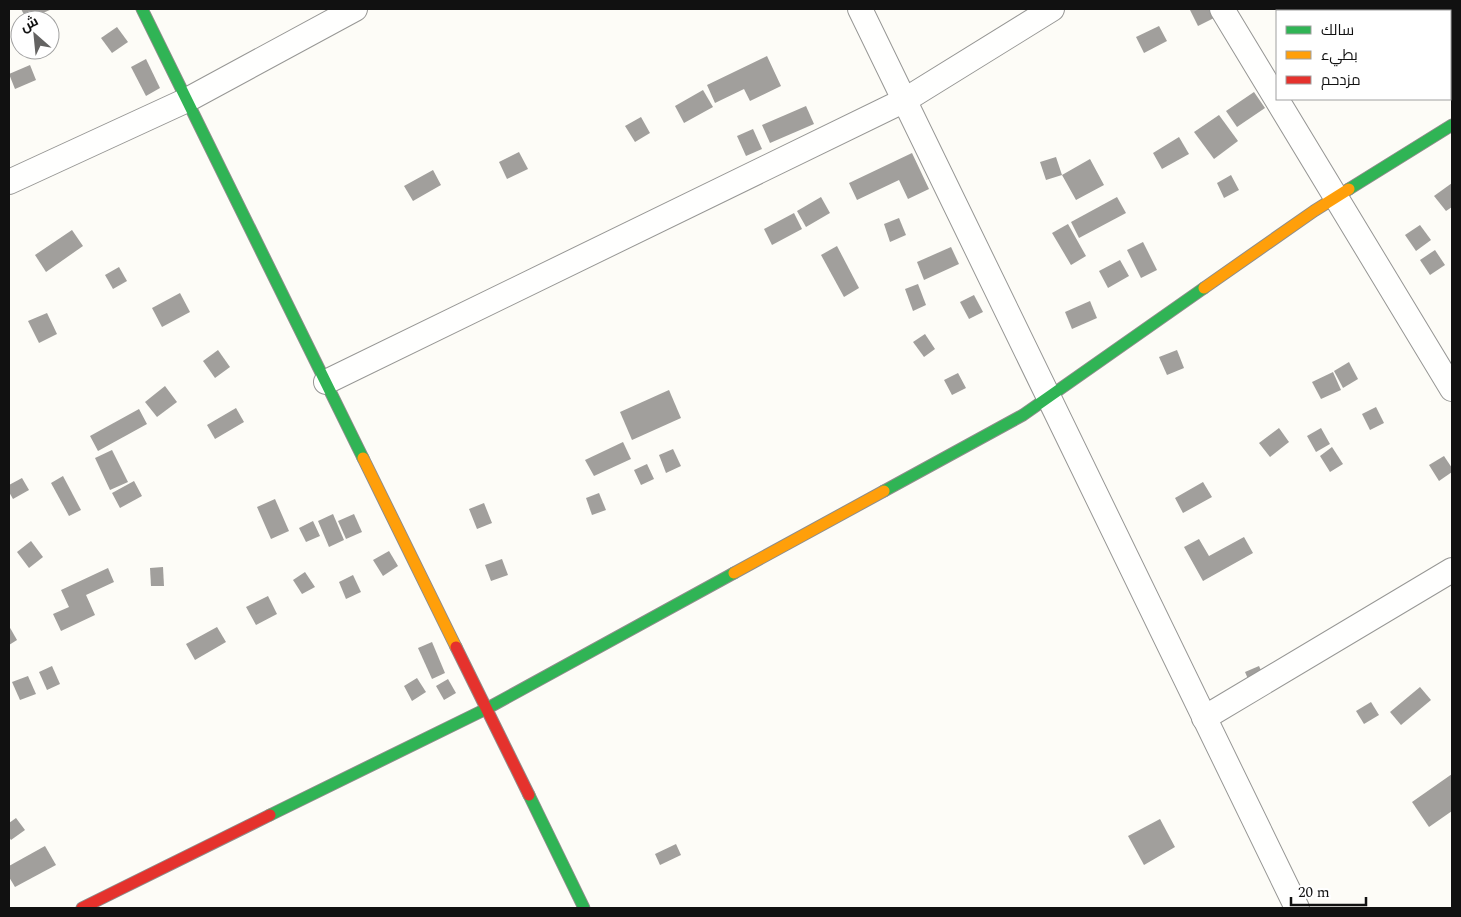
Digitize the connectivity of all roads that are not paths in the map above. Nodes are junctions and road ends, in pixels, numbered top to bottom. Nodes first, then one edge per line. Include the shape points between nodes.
1 (142, 9) edge
2 (355, 9) edge
3 (860, 9) edge
4 (1052, 9) edge
5 (1222, 9) edge
6 (1276, 98) edge
7 (187, 100) junction
8 (904, 100) junction
9 (1277, 100) edge
10 (1452, 125) edge
11 (9, 182) edge
12 (1336, 197) junction
13 (326, 382) junction
14 (1452, 389) edge
15 (1049, 397) junction
16 (1452, 570) edge
17 (486, 709) junction
18 (1204, 718) junction
19 (82, 908) edge
20 (584, 908) edge
21 (1297, 908) edge

1 - 7 street
2 - 7 street
3 - 8 street
4 - 8 street
5 - 6 street
7 - 11 street
7 - 13 street
8 - 13 street
8 - 15 street
9 - 12 street
10 - 12 street
12 - 14 street
12 - 15 street
13 - 17 street
15 - 17 street via 1023,415
15 - 18 street
16 - 18 street
17 - 19 street
17 - 20 street
18 - 21 street

